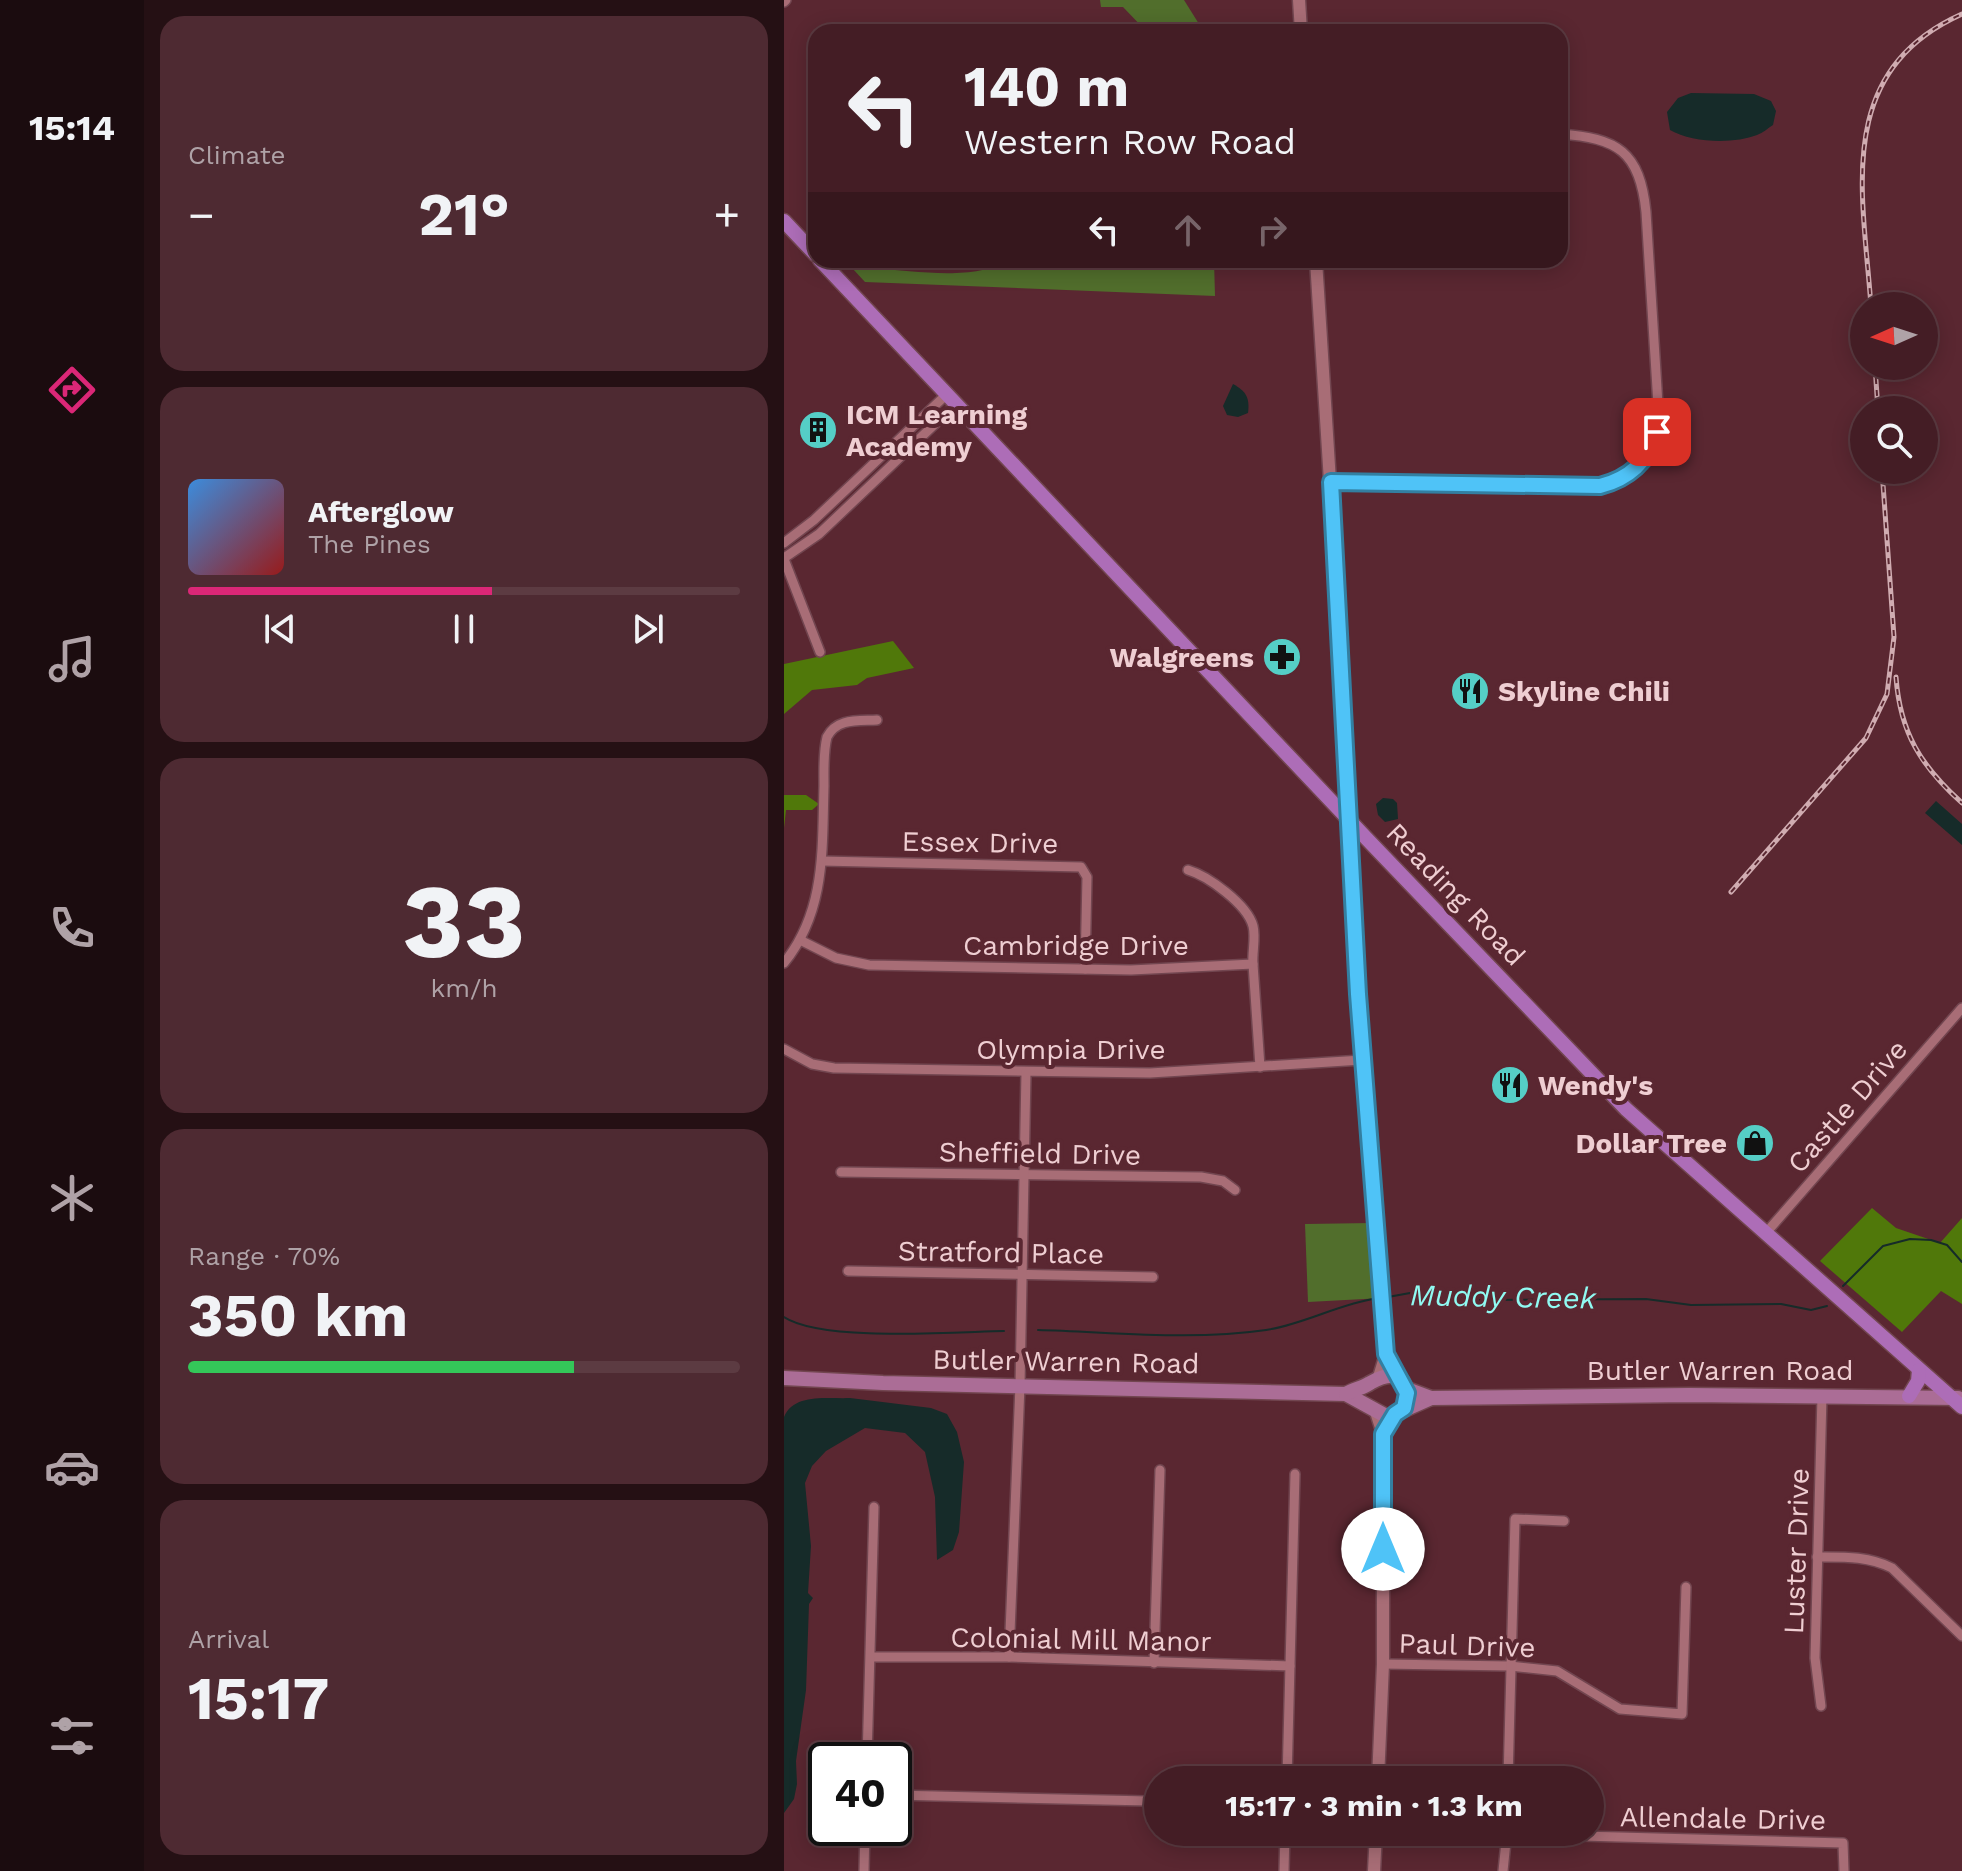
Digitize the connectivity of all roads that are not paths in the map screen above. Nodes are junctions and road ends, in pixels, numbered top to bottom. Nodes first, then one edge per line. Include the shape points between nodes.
1 (1299, 0) edge
2 (1300, 24) edge
3 (1568, 135) edge
4 (784, 221) edge
5 (808, 246) edge
6 (828, 268) edge
7 (1317, 268) edge
8 (952, 399) junction
9 (1331, 482) junction
10 (784, 543) edge
11 (784, 558) edge
12 (820, 652) dead end
13 (877, 720) dead end
14 (1349, 819) junction
15 (822, 861) junction
16 (1188, 870) dead end
17 (800, 940) junction
18 (784, 963) edge
19 (1253, 964) junction
20 (1085, 969) junction
21 (1962, 1008) edge
22 (784, 1049) edge
23 (1362, 1060) junction
24 (1260, 1067) junction
25 (1026, 1072) junction
26 (841, 1172) dead end
27 (1024, 1174) junction
28 (1235, 1190) dead end
29 (1765, 1234) junction
30 (848, 1271) dead end
31 (1022, 1276) junction
32 (1153, 1277) dead end
33 (1386, 1354) junction
34 (1919, 1370) junction
35 (784, 1378) edge
36 (1375, 1380) junction
37 (1402, 1383) junction
38 (1020, 1385) junction
39 (1346, 1394) junction
40 (1822, 1396) junction
41 (1909, 1396) junction
42 (1431, 1398) junction
43 (1958, 1401) edge
44 (1373, 1409) junction
45 (1400, 1411) junction
46 (1383, 1434) junction
47 (1160, 1470) dead end
48 (1295, 1474) dead end
49 (874, 1507) dead end
50 (1564, 1521) dead end
51 (1817, 1557) junction
52 (1686, 1587) dead end
53 (1962, 1636) edge
54 (871, 1657) junction
55 (1009, 1657) junction
56 (1154, 1663) junction
57 (1383, 1664) junction
58 (1290, 1666) junction
59 (1510, 1666) junction
60 (1821, 1706) dead end
61 (868, 1742) edge
62 (1287, 1766) edge
63 (1379, 1766) edge
64 (1508, 1766) edge
65 (912, 1795) edge
66 (1144, 1801) edge
67 (1604, 1836) edge
68 (865, 1846) edge
69 (1285, 1846) edge
70 (1375, 1846) edge
71 (1506, 1846) edge
72 (864, 1871) edge
73 (1284, 1871) edge
74 (1374, 1871) edge
75 (1503, 1871) edge
76 (1844, 1871) edge

1 - 2 street
3 - 9 street via 1608,142 1630,160 1642,184 1659,421 1646,457 1630,473 1600,486
4 - 5 main road
6 - 8 main road, Reading Road
7 - 9 street
8 - 10 street
8 - 11 street via 819,534
8 - 14 main road, Reading Road
9 - 14 street
11 - 12 street
13 - 15 street via 837,724 827,737
14 - 23 street
14 - 29 main road, Reading Road via 1626,1109
15 - 17 street via 813,913
15 - 20 street, Essex Drive via 1081,867 1087,877
16 - 19 street via 1208,877 1248,916 1254,932
17 - 18 street
17 - 20 street, Cambridge Drive via 858,964
19 - 20 street, Cambridge Drive
19 - 24 street
21 - 29 street, Castle Drive
22 - 25 street, Olympia Drive via 812,1064 834,1068
23 - 24 street, Olympia Drive
23 - 33 street
24 - 25 street, Olympia Drive
25 - 27 street
26 - 27 street, Sheffield Drive
27 - 28 street, Sheffield Drive via 1201,1177 1223,1181
27 - 31 street
29 - 34 main road, Reading Road
30 - 31 street, Stratford Place
31 - 32 street, Stratford Place
31 - 38 street
33 - 36 street
33 - 37 street
34 - 41 main road
34 - 43 main road, Reading Road
35 - 38 main road, Butler Warren Road
36 - 37 main road, Butler Warren Road
36 - 39 main road, Butler Warren Road
36 - 44 main road via 1368,1396
37 - 42 main road, Butler Warren Road
37 - 45 main road
38 - 39 main road, Butler Warren Road
38 - 55 street
39 - 44 main road, Butler Warren Road
40 - 41 main road, Butler Warren Road
40 - 42 main road, Butler Warren Road
40 - 51 street, Luster Drive
41 - 43 main road, Butler Warren Road
42 - 45 main road, Butler Warren Road
44 - 45 main road, Butler Warren Road via 1386,1416
44 - 46 street
45 - 46 street
46 - 57 street
47 - 56 street
48 - 58 street
49 - 54 street
50 - 59 street via 1515,1519
51 - 53 street via 1859,1557 1892,1568
51 - 60 street, Luster Drive via 1815,1658
52 - 59 street, Paul Drive via 1682,1714 1620,1709 1557,1671
54 - 55 street, Colonial Mill Manor
54 - 61 street
55 - 56 street, Colonial Mill Manor
56 - 58 street, Colonial Mill Manor
57 - 59 street, Paul Drive
57 - 63 street
58 - 62 street
59 - 64 street
65 - 66 street
67 - 76 street, Allendale Drive via 1843,1843
68 - 72 street
69 - 73 street
70 - 74 street
71 - 75 street

